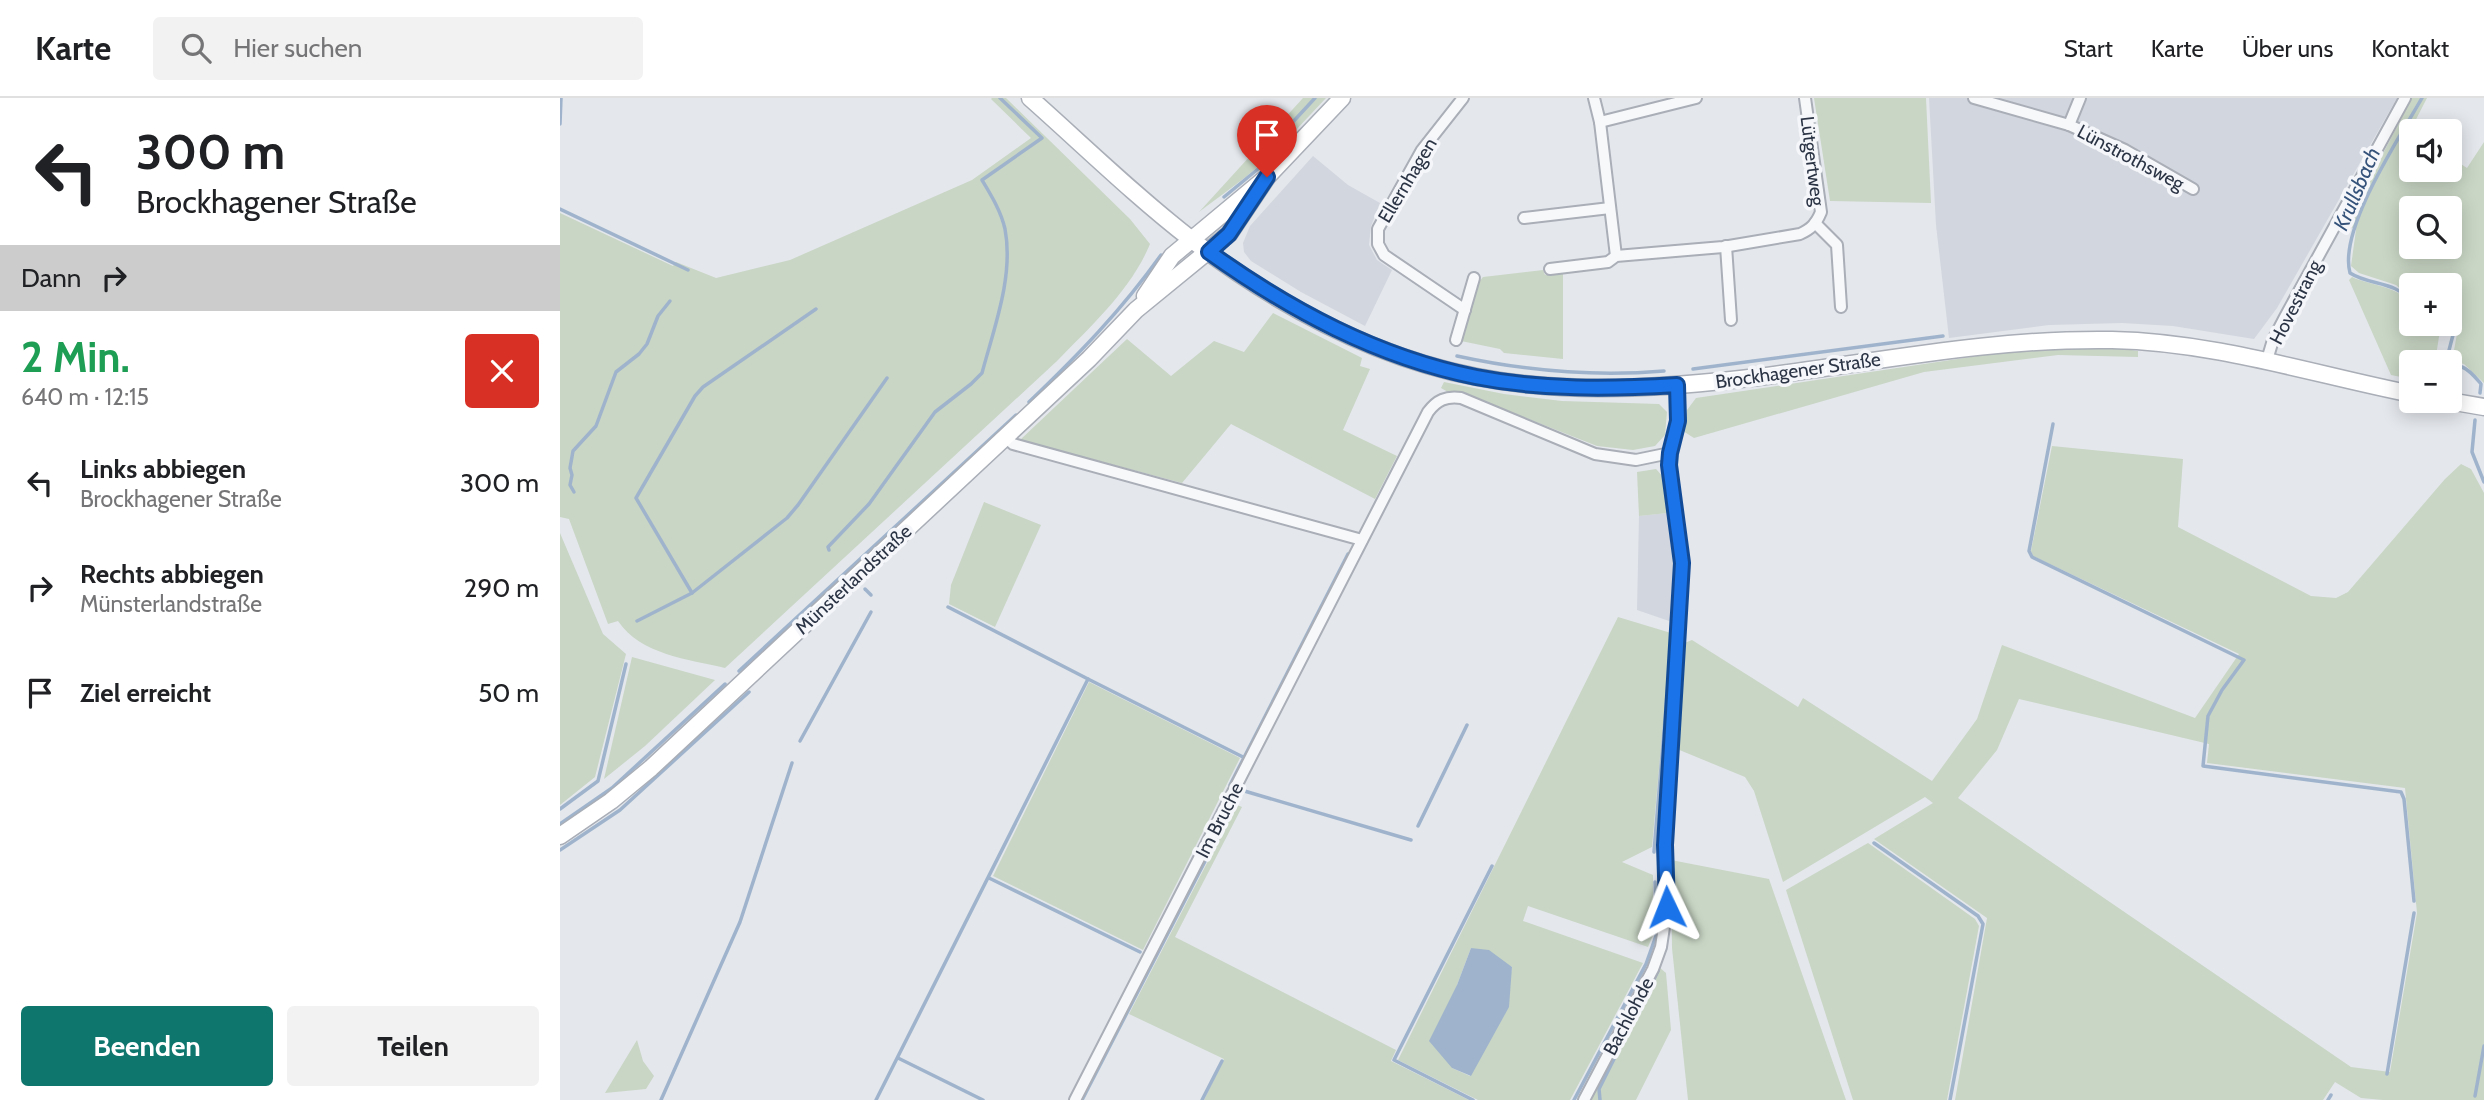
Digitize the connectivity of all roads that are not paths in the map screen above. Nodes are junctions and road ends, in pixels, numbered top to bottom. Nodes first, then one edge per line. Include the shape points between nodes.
1 (1030, 98) edge
2 (1342, 98) edge
3 (1463, 98) edge
4 (1594, 98) edge
5 (1696, 98) edge
6 (1804, 98) edge
7 (1974, 98) edge
8 (2080, 98) edge
9 (2405, 98) edge
10 (1677, 100) edge
11 (1600, 122) junction
12 (2069, 125) junction
13 (1267, 177) junction
14 (2193, 189) dead end
15 (1610, 208) junction
16 (1524, 218) dead end
17 (1815, 223) junction
18 (1191, 239) junction
19 (1726, 246) junction
20 (1209, 252) junction
21 (1616, 256) junction
22 (1550, 269) dead end
23 (1474, 278) dead end
24 (1841, 307) dead end
25 (1136, 310) junction
26 (1465, 310) junction
27 (1731, 320) dead end
28 (1456, 340) dead end
29 (2267, 360) junction
30 (1677, 385) junction
31 (2399, 391) edge
32 (2462, 403) edge
33 (2484, 407) edge
34 (1005, 437) junction
35 (1670, 453) junction
36 (1362, 540) junction
37 (560, 836) edge
38 (1075, 1100) edge
39 (1584, 1100) edge

1 - 18 main road
2 - 13 main road
3 - 26 street, Ellernhagen via 1422,150 1378,229 1378,244 1384,256
4 - 11 street
5 - 10 street
6 - 17 street, Lütgertweg via 1819,187 1821,212
7 - 12 street, Lünstrothsweg
8 - 12 street, Lünstrothsweg
9 - 29 street, Hovestrang via 2285,317
10 - 11 street
11 - 15 street
12 - 14 street, Lünstrothsweg
13 - 18 main road
13 - 20 main road via 1229,234
15 - 16 street
15 - 21 street
17 - 19 street, Lütgertweg via 1800,234
17 - 24 street, Lütgertweg via 1837,245
18 - 20 main road, Brockhagener Straße
18 - 25 main road via 1172,256
19 - 21 street, Lütgertweg
19 - 27 street
20 - 25 main road
20 - 30 main road, Brockhagener Straße via 1323,324 1388,352 1444,369 1560,387
21 - 22 street, Lütgertweg via 1608,262
23 - 26 street
25 - 34 main road, Münsterlandstraße
26 - 28 street
29 - 30 main road, Brockhagener Straße via 2195,346 2050,340
29 - 31 main road, Brockhagener Straße
30 - 35 street, Bachlohde via 1678,421
32 - 33 main road
34 - 36 street via 1013,444
34 - 37 main road, Münsterlandstraße via 651,768
35 - 36 street, Im Bruche via 1636,460 1595,454 1461,398 1441,399 1427,412
35 - 39 street, Bachlohde via 1682,563 1665,845 1667,907 1653,969
36 - 38 street, Im Bruche

